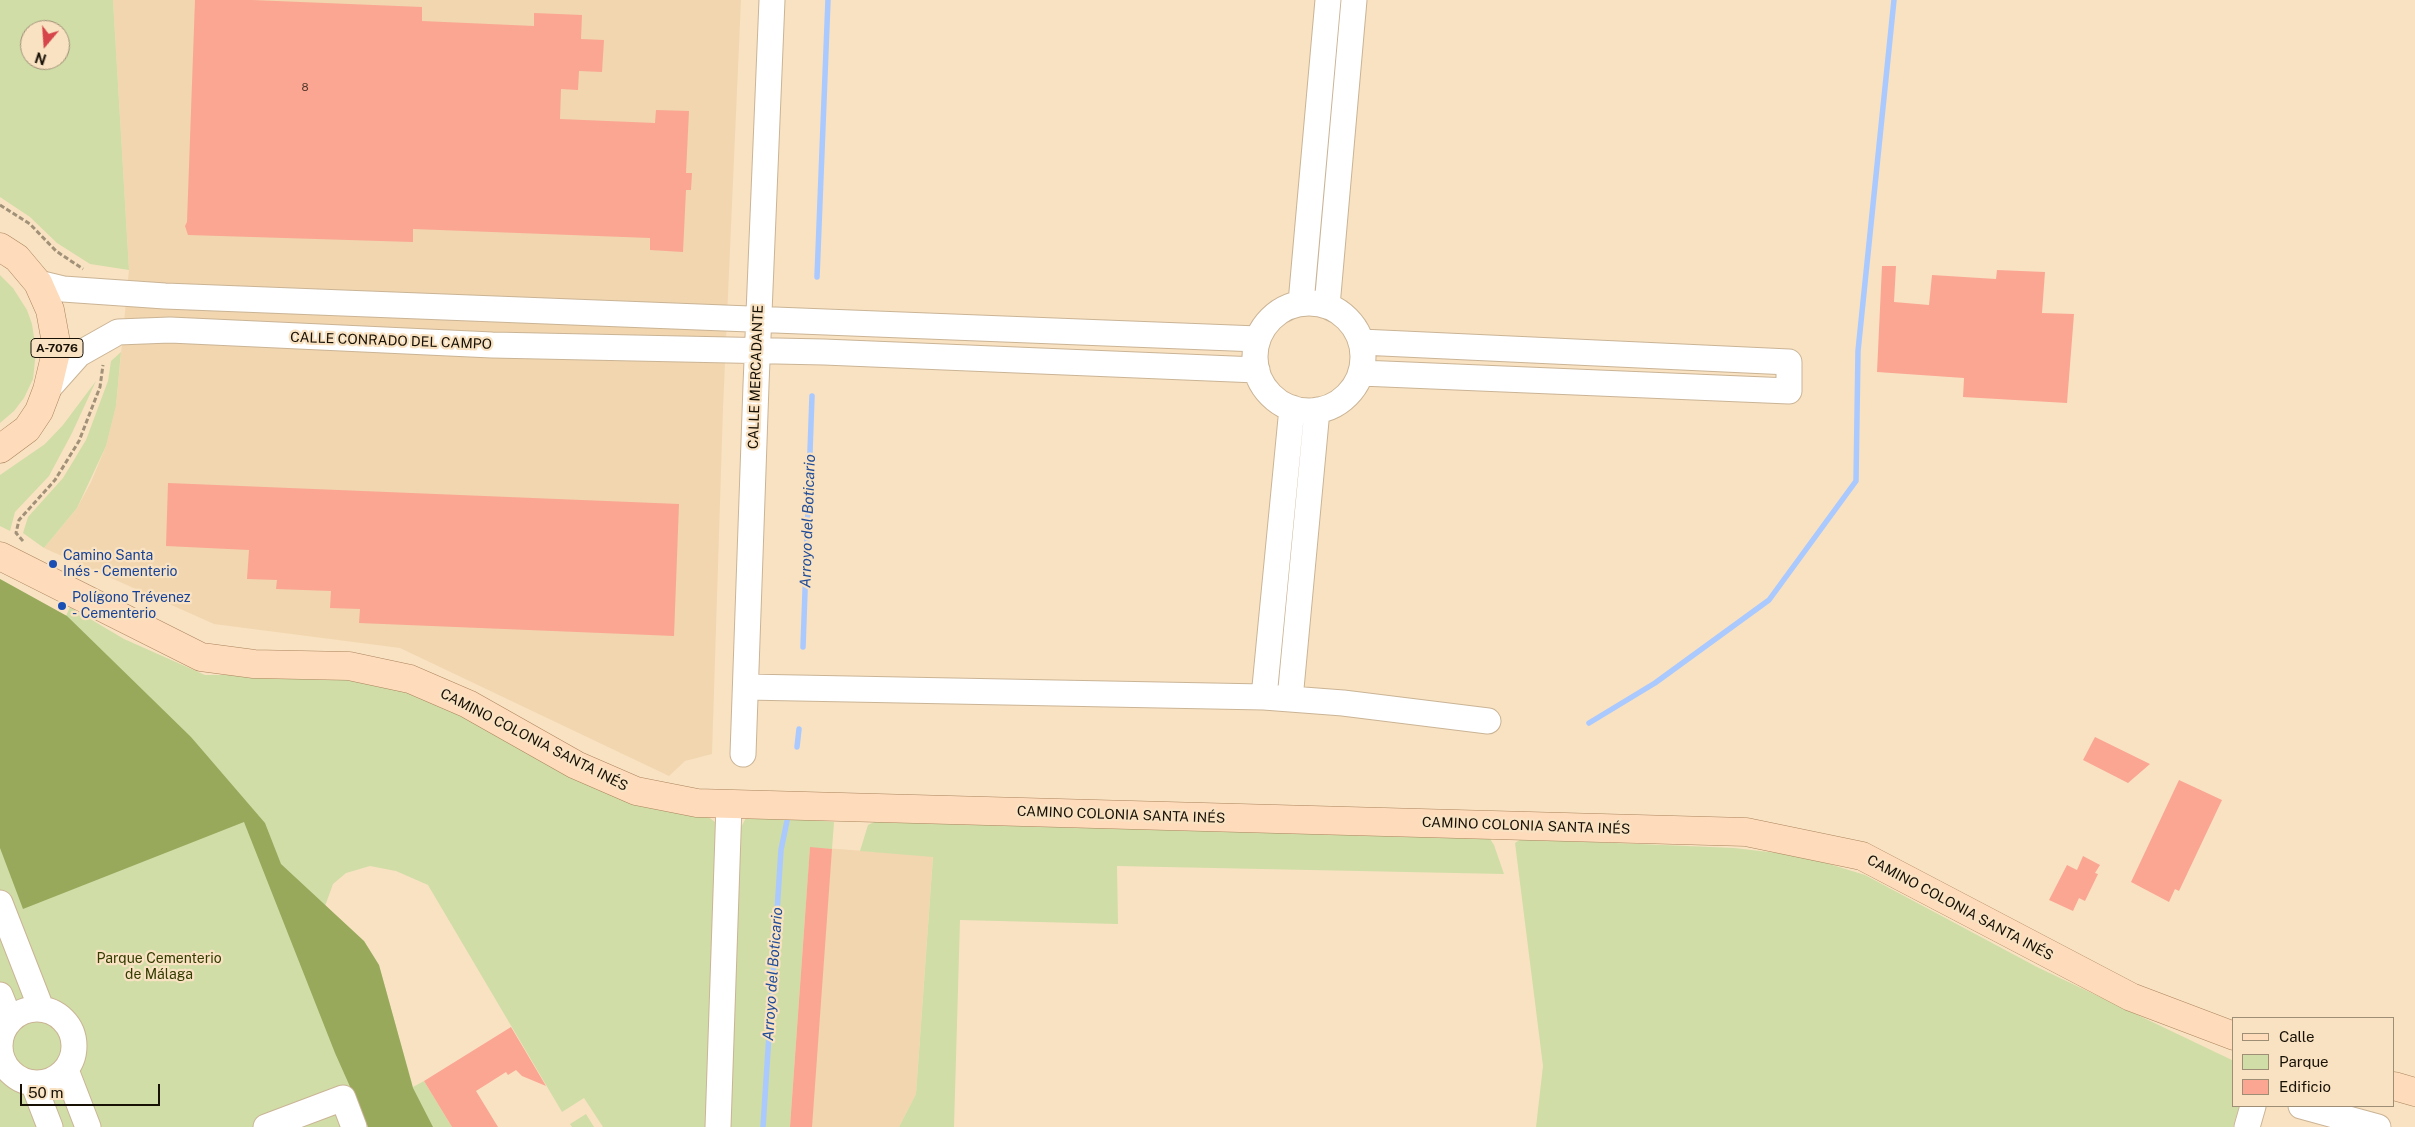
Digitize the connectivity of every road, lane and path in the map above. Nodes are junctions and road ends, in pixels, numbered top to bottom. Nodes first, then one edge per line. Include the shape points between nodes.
1 (772, 0) edge
2 (1328, 0) edge
3 (1354, 0) edge
4 (0, 205) edge
5 (0, 247) edge
6 (84, 269) dead end
7 (38, 283) junction
8 (1301, 303) junction
9 (1327, 306) junction
10 (759, 321) junction
11 (1258, 339) junction
12 (105, 340) junction
13 (1361, 342) junction
14 (757, 352) junction
15 (1256, 370) junction
16 (1361, 373) junction
17 (47, 390) junction
18 (1292, 408) junction
19 (1317, 410) junction
20 (0, 449) edge
21 (11, 553) edge
22 (746, 687) junction
23 (1264, 697) junction
24 (1290, 699) junction
25 (1488, 721) dead end
26 (743, 754) dead end
27 (729, 805) junction
28 (0, 903) edge
29 (0, 995) edge
30 (41, 1008) junction
31 (10, 1020) junction
32 (2232, 1035) edge
33 (66, 1070) junction
34 (4, 1072) edge
35 (33, 1083) junction
36 (2395, 1086) edge
37 (2415, 1092) edge
38 (2253, 1107) edge
39 (2305, 1107) edge
40 (50, 1127) edge
41 (88, 1127) edge
42 (266, 1127) edge
43 (354, 1127) edge
44 (718, 1127) edge
45 (2247, 1127) edge
46 (2378, 1127) edge

1 - 10 street, CALLE MERCADANTE
2 - 8 street
3 - 9 street
4 - 6 path via 30,224 56,251
5 - 7 main road, A-7076 via 17,258
7 - 10 street via 62,289 120,294
7 - 17 main road, A-7076 via 50,310 57,348
8 - 9 street
8 - 11 street via 1274,315
9 - 13 street via 1348,320
10 - 11 street
10 - 14 street, CALLE MERCADANTE
11 - 15 street
12 - 14 street, CALLE CONRADO DEL CAMPO via 118,332 170,330 492,346
12 - 17 street, CALLE CONRADO DEL CAMPO via 79,354
12 - 21 path via 100,387 78,441 55,480 19,520
13 - 16 street
13 - 16 street via 1789,362 1789,391
14 - 15 street, CALLE CONRADO DEL CAMPO
14 - 22 street, CALLE MERCADANTE
15 - 18 street via 1270,393
16 - 19 street via 1344,398
17 - 20 main road, A-7076 via 27,429
18 - 19 street
18 - 23 street
19 - 24 street
21 - 27 main road, CAMINO COLONIA SANTA INÉS via 151,633 202,657 254,664 349,666 410,679 468,704 576,764 636,792
22 - 23 street
22 - 26 street, CALLE MERCADANTE
23 - 24 street
24 - 25 street
27 - 32 main road, CAMINO COLONIA SANTA INÉS via 1746,832 1862,856 2131,997
27 - 44 street
28 - 30 street
29 - 31 street
30 - 31 street via 24,1010
30 - 33 street via 59,1015 72,1029 73,1057
31 - 34 street via 1,1035
33 - 35 street via 51,1080
33 - 41 street
34 - 35 street
35 - 40 street
36 - 37 main road
38 - 45 street
39 - 46 street
42 - 43 street via 343,1098

